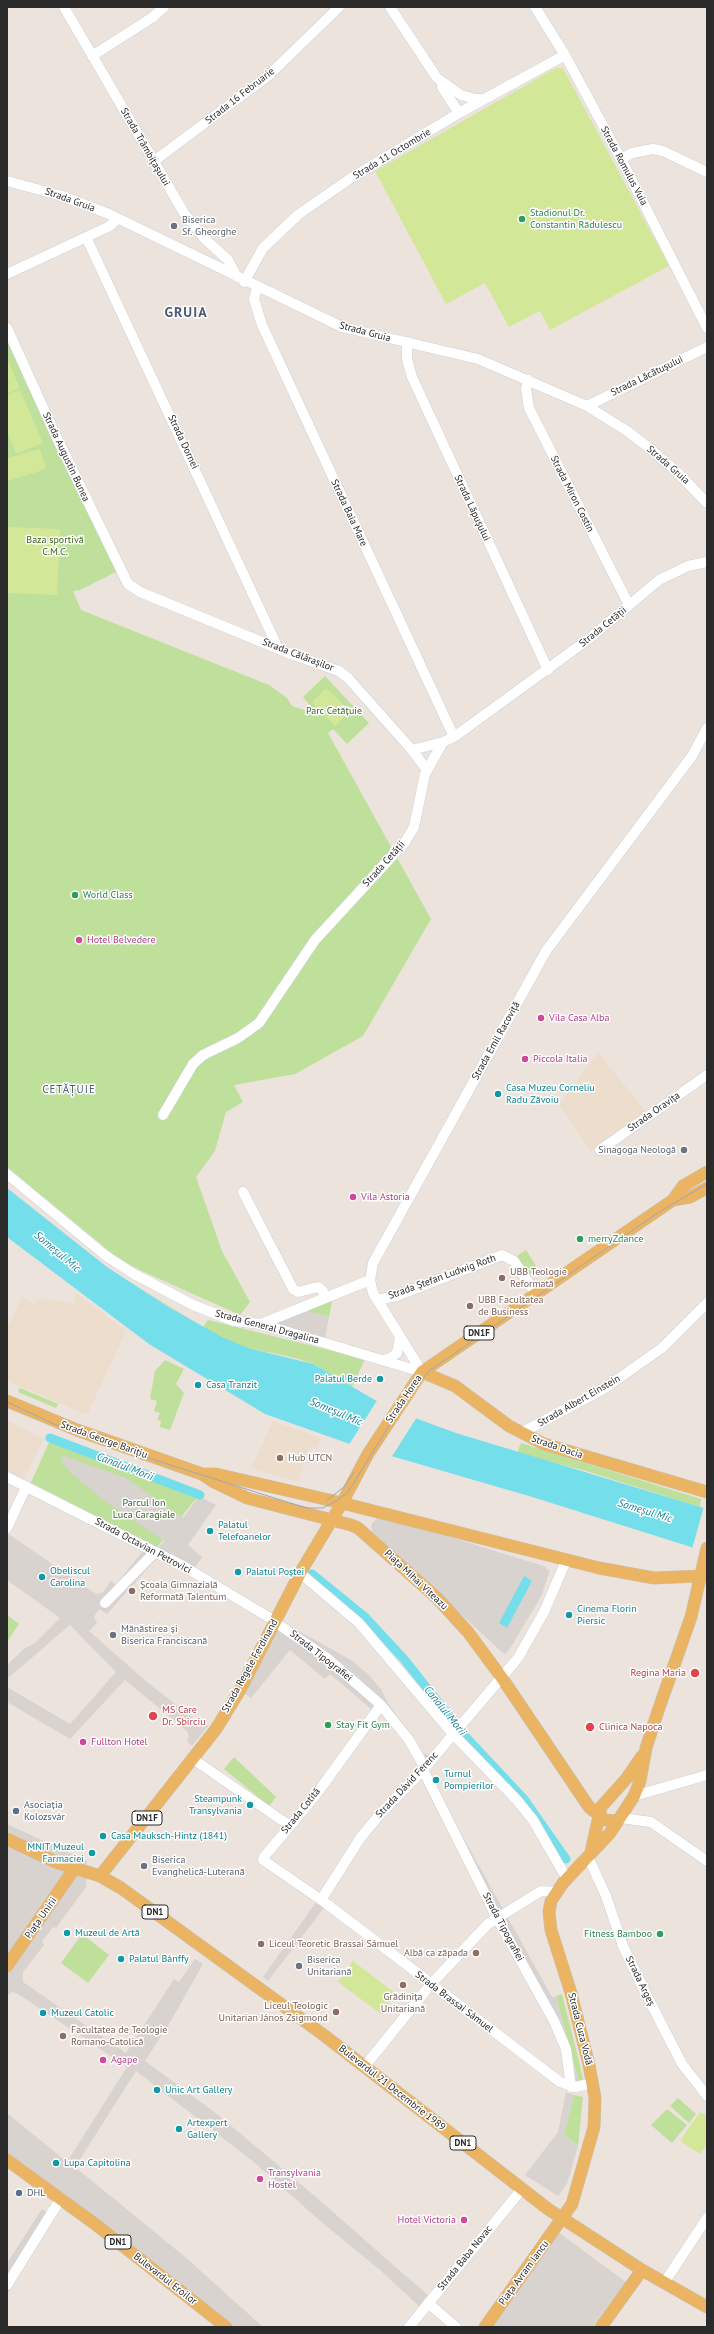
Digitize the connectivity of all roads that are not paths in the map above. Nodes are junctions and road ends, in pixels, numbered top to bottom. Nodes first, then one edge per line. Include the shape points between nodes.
1 (64, 7) edge
2 (164, 7) edge
3 (339, 7) edge
4 (390, 7) edge
5 (535, 7) edge
6 (565, 55) junction
7 (92, 56) junction
8 (437, 78) junction
9 (486, 99) junction
10 (459, 113) junction
11 (621, 159) junction
12 (154, 161) junction
13 (707, 172) edge
14 (7, 181) edge
15 (117, 218) junction
16 (86, 237) junction
17 (7, 274) edge
18 (240, 280) junction
19 (257, 287) junction
20 (7, 328) edge
21 (707, 328) edge
22 (407, 342) junction
23 (707, 347) edge
24 (528, 380) junction
25 (587, 406) junction
26 (707, 503) edge
27 (707, 562) edge
28 (128, 584) joint
29 (630, 605) junction
30 (278, 648) junction
31 (548, 670) junction
32 (707, 728) edge
33 (454, 737) junction
34 (443, 742) junction
35 (412, 750) junction
36 (427, 770) junction
37 (707, 1075) edge
38 (163, 1115) dead end
39 (600, 1150) dead end
40 (707, 1172) edge
41 (7, 1174) edge
42 (707, 1188) edge
43 (243, 1192) dead end
44 (673, 1200) junction
45 (370, 1280) junction
46 (536, 1294) junction
47 (325, 1297) junction
48 (377, 1300) junction
49 (707, 1303) edge
50 (261, 1324) junction
51 (400, 1338) junction
52 (383, 1360) junction
53 (422, 1372) junction
54 (7, 1401) edge
55 (521, 1433) junction
56 (202, 1474) junction
57 (7, 1477) edge
58 (26, 1487) junction
59 (707, 1492) edge
60 (342, 1503) junction
61 (331, 1521) junction
62 (7, 1528) edge
63 (706, 1551) edge
64 (155, 1552) junction
65 (566, 1561) junction
66 (300, 1573) junction
67 (703, 1576) edge
68 (105, 1603) dead end
69 (275, 1622) junction
70 (502, 1678) junction
71 (381, 1705) junction
72 (454, 1733) junction
73 (646, 1748) junction
74 (193, 1759) junction
75 (424, 1769) junction
76 (707, 1775) edge
77 (634, 1796) junction
78 (599, 1817) junction
79 (619, 1819) junction
80 (290, 1826) junction
81 (7, 1839) edge
82 (590, 1855) junction
83 (707, 1861) edge
84 (74, 1869) junction
85 (100, 1876) junction
86 (567, 1879) junction
87 (555, 1892) junction
88 (321, 1900) junction
89 (496, 1917) junction
90 (7, 1966) edge
91 (431, 1984) junction
92 (365, 2066) junction
93 (592, 2083) junction
94 (571, 2087) junction
95 (707, 2096) edge
96 (7, 2160) edge
97 (522, 2189) junction
98 (61, 2198) junction
99 (563, 2218) junction
100 (707, 2218) edge
101 (642, 2270) junction
102 (664, 2283) junction
103 (7, 2285) edge
104 (428, 2303) junction
105 (707, 2307) edge
106 (226, 2327) edge
107 (408, 2327) edge
108 (456, 2327) edge
109 (485, 2327) edge
110 (601, 2327) edge

1 - 7 street, Strada Trâmbițașului
2 - 7 street via 153,17
3 - 12 street, Strada 16 Februarie via 268,76
4 - 8 street
5 - 6 street, Strada Romulus Vuia
6 - 9 street, Strada 11 Octombrie
6 - 11 street, Strada Romulus Vuia
7 - 12 street, Strada Trâmbițașului
8 - 9 street via 461,96 476,100
8 - 10 street
9 - 10 street, Strada 11 Octombrie
10 - 18 street, Strada 11 Octombrie via 351,178 299,214 274,235
11 - 13 street via 632,153 653,149 663,151
11 - 21 street, Strada Romulus Vuia
12 - 18 street, Strada Trâmbițașului via 184,213 204,238 228,260
14 - 15 street, Strada Gruia via 62,196
15 - 16 street via 110,226
15 - 18 street, Strada Gruia
16 - 17 street
16 - 30 street, Strada Dornei
18 - 19 street, Strada Gruia
19 - 22 street, Strada Gruia via 342,327
19 - 33 street, Strada Baia Mare via 254,299 262,325
20 - 28 street, Strada Augustin Bunea
22 - 24 street, Strada Gruia via 478,359
22 - 31 street, Strada Lăpușului via 407,359 412,377
23 - 25 street, Strada Lăcătușului
24 - 25 street, Strada Gruia
24 - 29 street, Strada Miron Costin via 526,389 529,408
25 - 26 street, Strada Gruia via 609,418 643,443 676,471
27 - 29 street, Strada Cetății via 675,571 658,580
28 - 30 street, Strada Călărașilor via 140,592
29 - 31 street, Strada Cetății
30 - 35 street, Strada Călărașilor via 339,671
31 - 33 street, Strada Cetății
32 - 45 street, Strada Emil Racoviță via 692,756 546,951 383,1243 373,1263
33 - 34 street, Strada Cetății
34 - 35 street
34 - 36 street, Strada Cetății
35 - 36 street, Strada Călărașilor
36 - 38 street, Strada Cetății via 414,827 405,842 315,940 259,1023 238,1038 203,1055 193,1064
37 - 39 street, Strada Oravița
40 - 44 main road, Strada Horea / DN1F via 683,1186
41 - 50 street, Strada General Dragalina via 100,1251 134,1274 211,1313 234,1321
42 - 44 main road, Strada Horea / DN1F via 690,1197
43 - 47 street via 293,1289 298,1292 318,1287
44 - 46 main road, Strada Horea / DN1F
45 - 47 street
45 - 48 street
46 - 48 street, Strada Ștefan Ludwig Roth via 514,1261 502,1255 396,1296
46 - 53 main road, Strada Horea / DN1F
47 - 50 street
48 - 51 street
49 - 55 street, Strada Albert Einstein via 662,1348 605,1388
50 - 52 street, Strada General Dragalina
51 - 52 street via 398,1353
51 - 53 street
52 - 53 street, Strada General Dragalina
53 - 55 main road, Strada Dacia via 455,1386
53 - 60 main road, Strada Horea / DN1F via 368,1454
54 - 56 main road, Strada George Barițiu via 77,1430
55 - 59 main road, Strada Dacia via 560,1450
56 - 60 main road, Strada George Barițiu via 216,1474
56 - 61 main road, Strada George Barițiu via 247,1498
57 - 58 street, Strada Octavian Petrovici
58 - 62 street
58 - 64 street, Strada Octavian Petrovici
60 - 61 main road, Strada Regele Ferdinand / DN1F
60 - 65 main road
61 - 66 main road, Strada Regele Ferdinand / DN1F
61 - 70 main road, Piața Mihai Viteazu via 351,1525 364,1533 437,1598 468,1632
63 - 67 main road
64 - 68 street
64 - 69 street, Strada Octavian Petrovici
65 - 67 main road via 638,1576
65 - 70 street via 544,1612 518,1658
66 - 69 main road, Strada Regele Ferdinand / DN1F
66 - 72 street via 359,1623
67 - 73 main road
69 - 71 street, Strada Tipografiei via 327,1658
69 - 74 main road, Strada Regele Ferdinand / DN1F via 240,1690
70 - 72 street, Strada Dávid Ferenc
70 - 78 main road, Piața Mihai Viteazu via 583,1799
71 - 75 street, Strada Tipografiei via 409,1740
71 - 80 street, Strada Cotită
72 - 75 street, Strada Dávid Ferenc
72 - 86 street via 525,1810
73 - 77 main road, Strada Cuza Vodă via 640,1781
73 - 78 main road via 635,1768 604,1802 599,1810
74 - 80 street
74 - 85 main road, Strada Regele Ferdinand / DN1F
75 - 88 street, Strada Dávid Ferenc via 361,1837
75 - 89 street, Strada Tipografiei
76 - 77 street
77 - 79 main road, Strada Cuza Vodă
78 - 79 main road via 608,1821
78 - 82 main road
79 - 82 main road, Strada Cuza Vodă
79 - 83 street via 647,1820
80 - 88 street, Strada Cotită via 264,1860
81 - 84 main road, DN1
82 - 86 main road, Strada Cuza Vodă
82 - 95 street, Strada Argeș via 623,1946 645,1992 682,2064
84 - 85 main road, DN1
84 - 90 main road, Piața Unirii
85 - 92 main road, Bulevardul 21 Decembrie 1989 / DN1 via 209,1950
86 - 87 main road, Strada Cuza Vodă
87 - 89 street via 541,1891
87 - 93 main road, Strada Cuza Vodă via 550,1907 551,1930 583,2035
88 - 91 street, Strada Brassai Sámuel
89 - 91 street
89 - 94 street, Strada Tipografiei via 554,2021 566,2049
91 - 92 street
91 - 94 street, Strada Brassai Sámuel via 560,2082
92 - 97 main road, Bulevardul 21 Decembrie 1989 / DN1
93 - 94 street
93 - 99 main road, Strada Cuza Vodă via 595,2108 591,2140 572,2204
96 - 98 main road, Bulevardul Eroilor / DN1
97 - 99 main road, Bulevardul 21 Decembrie 1989 / DN1
97 - 104 street, Strada Baba Novac
98 - 103 street
98 - 106 main road, Bulevardul Eroilor / DN1
99 - 101 main road, Bulevardul 21 Decembrie 1989 / DN1
99 - 109 main road, Piața Avram Iancu
100 - 102 street
101 - 102 main road, Bulevardul 21 Decembrie 1989
101 - 110 main road
102 - 105 main road, Bulevardul 21 Decembrie 1989
104 - 107 street, Strada Baba Novac
104 - 108 street

